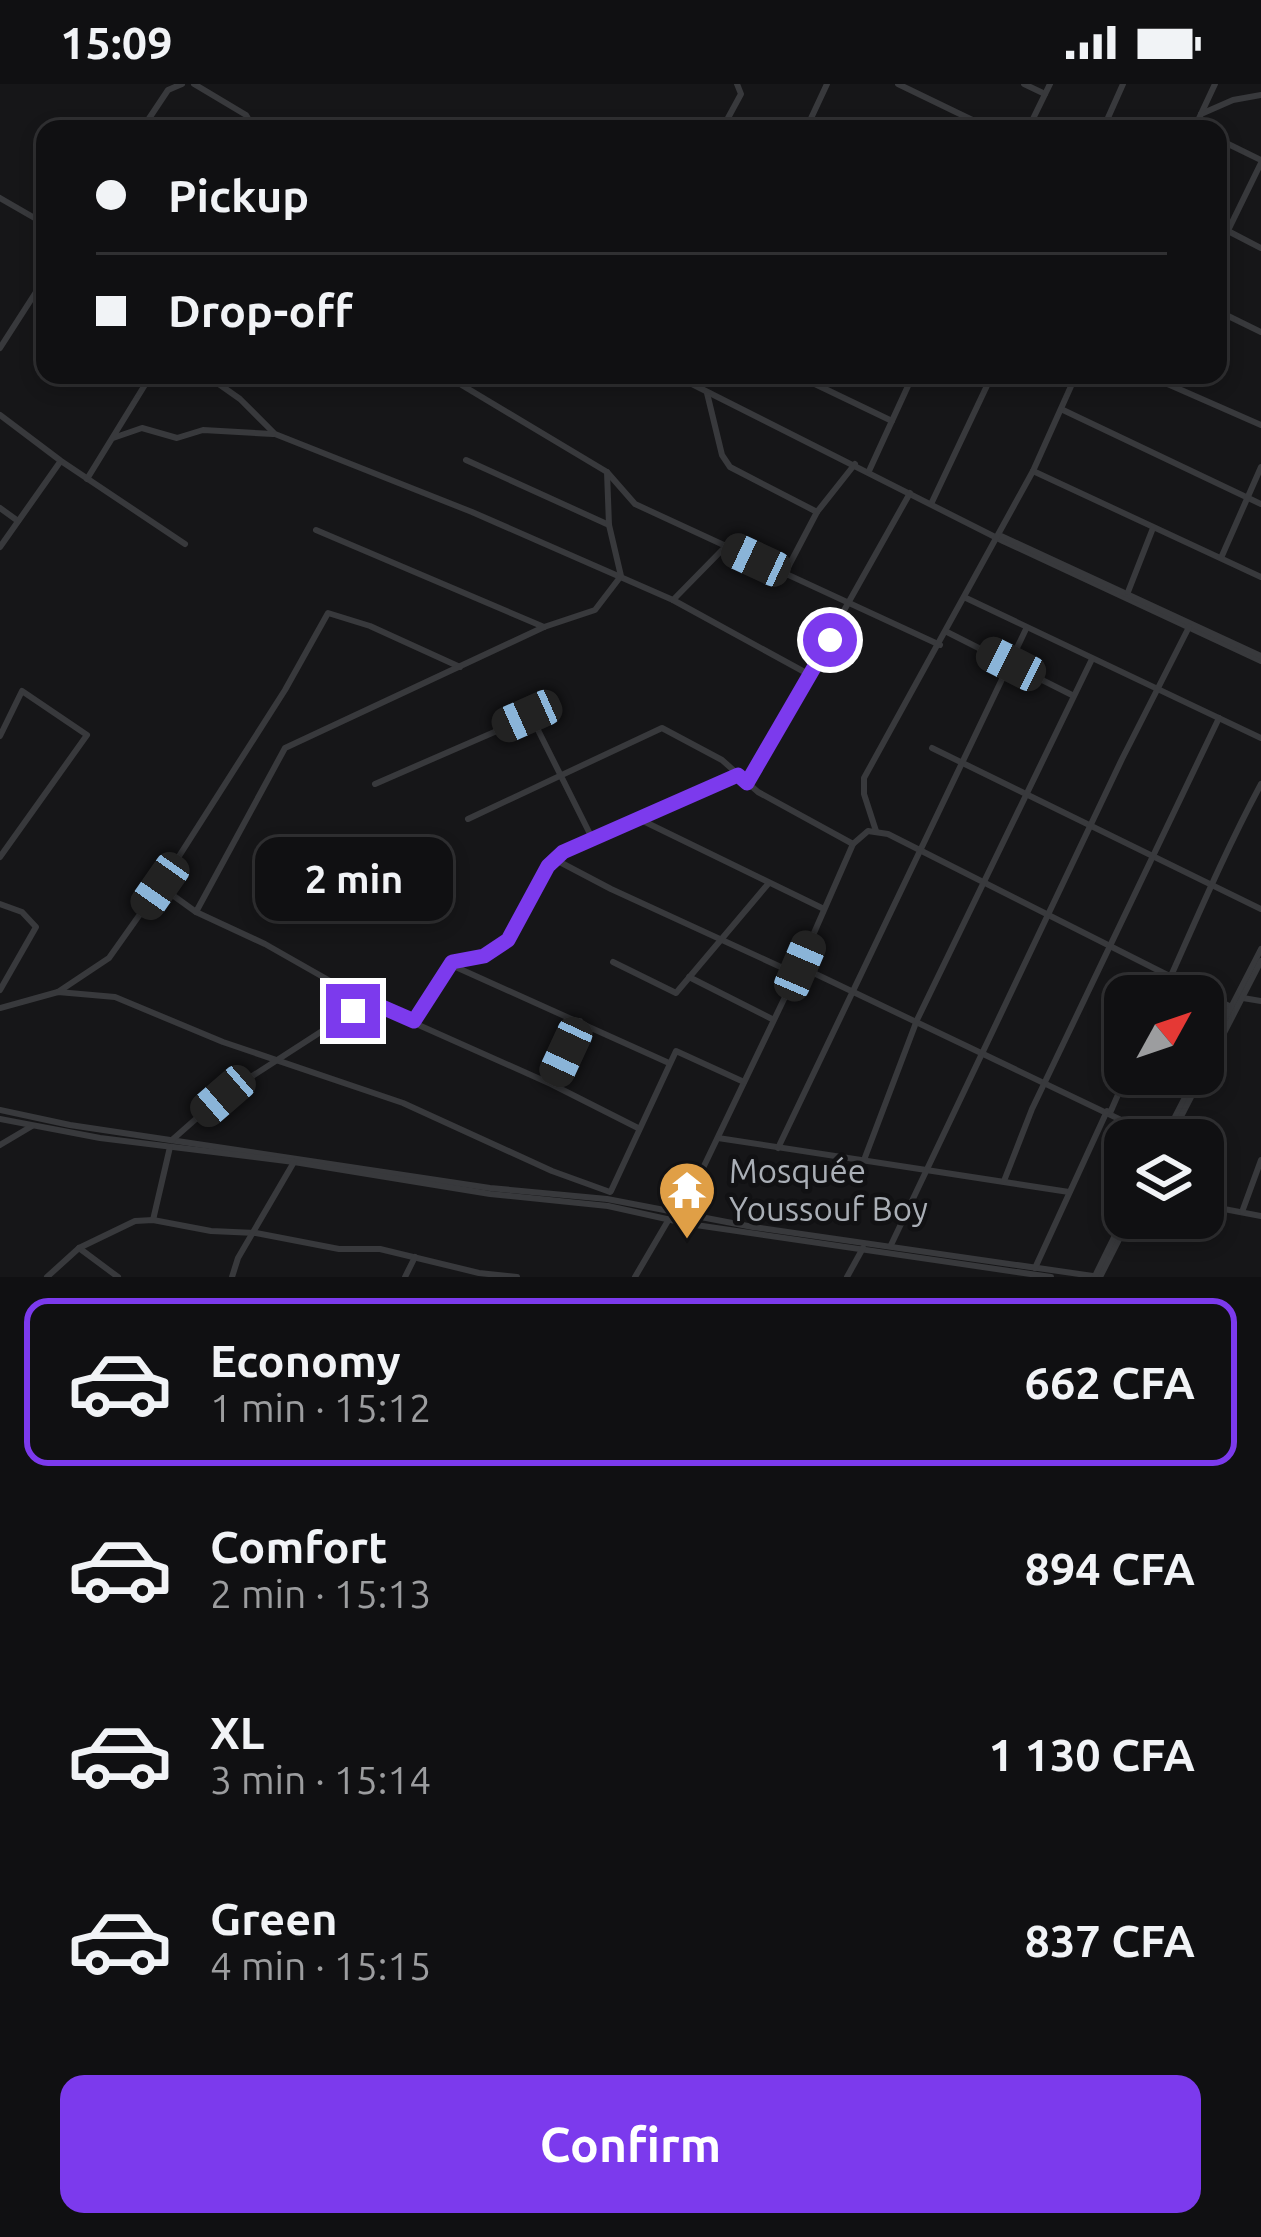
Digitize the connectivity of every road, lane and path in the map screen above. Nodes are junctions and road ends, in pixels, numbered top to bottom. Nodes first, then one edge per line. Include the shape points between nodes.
1 (182, 84) edge
2 (194, 84) edge
3 (737, 84) edge
4 (746, 84) edge
5 (827, 84) edge
6 (898, 84) edge
7 (1024, 84) edge
8 (1050, 84) edge
9 (1123, 84) edge
10 (1215, 84) edge
11 (741, 94) junction
12 (1045, 94) junction
13 (1261, 95) edge
14 (1202, 114) junction
15 (148, 120) edge
16 (249, 120) edge
17 (727, 120) edge
18 (810, 120) edge
19 (973, 120) edge
20 (1032, 120) edge
21 (1106, 120) edge
22 (1199, 120) edge
23 (1227, 144) edge
24 (1261, 161) edge
25 (0, 197) edge
26 (36, 219) edge
27 (1228, 232) joint
28 (1261, 248) edge
29 (36, 292) edge
30 (1227, 315) edge
31 (1261, 332) edge
32 (0, 348) edge
33 (146, 384) edge
34 (219, 384) edge
35 (460, 384) edge
36 (693, 384) edge
37 (815, 384) edge
38 (910, 384) edge
39 (988, 384) edge
40 (1073, 384) edge
41 (1168, 384) edge
42 (707, 391) junction
43 (1064, 410) junction
44 (0, 415) edge
45 (892, 421) junction
46 (1261, 425) edge
47 (275, 434) junction
48 (113, 438) junction
49 (466, 460) dead end
50 (61, 461) junction
51 (855, 464) junction
52 (1261, 467) edge
53 (869, 471) junction
54 (1033, 471) junction
55 (607, 472) junction
56 (87, 479) junction
57 (911, 492) junction
58 (1247, 498) junction
59 (932, 503) junction
60 (1261, 505) edge
61 (0, 508) edge
62 (817, 512) junction
63 (18, 521) junction
64 (608, 525) junction
65 (1153, 528) junction
66 (316, 530) dead end
67 (997, 536) junction
68 (185, 544) dead end
69 (726, 546) junction
70 (0, 547) edge
71 (1221, 558) junction
72 (785, 574) junction
73 (621, 576) junction
74 (1261, 577) edge
75 (1127, 592) junction
76 (965, 597) junction
77 (673, 600) junction
78 (850, 605) junction
79 (544, 627) junction
80 (1189, 627) junction
81 (1026, 628) junction
82 (947, 632) junction
83 (940, 645) junction
84 (1092, 658) junction
85 (1261, 659) edge
86 (1011, 664) junction
87 (462, 667) junction
88 (810, 675) junction
89 (1160, 690) junction
90 (1073, 696) junction
91 (1219, 718) junction
92 (0, 736) edge
93 (1261, 738) edge
94 (932, 748) dead end
95 (964, 765) junction
96 (738, 775) junction
97 (560, 778) junction
98 (747, 783) junction
99 (375, 784) dead end
100 (1261, 784) edge
101 (1025, 795) junction
102 (468, 819) dead end
103 (639, 819) junction
104 (1091, 826) junction
105 (876, 831) junction
106 (592, 838) junction
107 (853, 844) junction
108 (922, 851) junction
109 (1152, 855) junction
110 (0, 857) edge
111 (554, 859) junction
112 (983, 881) junction
113 (767, 884) junction
114 (160, 886) junction
115 (1209, 886) junction
116 (0, 904) edge
117 (824, 909) junction
118 (1261, 909) edge
119 (196, 912) junction
120 (1049, 915) junction
121 (723, 938) junction
122 (1111, 946) junction
123 (1261, 949) edge
124 (613, 962) dead end
125 (1261, 962) edge
126 (449, 964) junction
127 (798, 970) junction
128 (1169, 975) edge
129 (1171, 975) edge
130 (689, 977) junction
131 (1261, 989) edge
132 (0, 990) edge
133 (854, 990) junction
134 (58, 992) junction
135 (1243, 998) junction
136 (1258, 1000) edge
137 (368, 1001) junction
138 (1224, 1003) edge
139 (0, 1007) edge
140 (1231, 1007) junction
141 (773, 1019) junction
142 (917, 1020) junction
143 (414, 1021) junction
144 (580, 1021) junction
145 (1224, 1021) edge
146 (983, 1052) junction
147 (277, 1059) junction
148 (669, 1064) junction
149 (744, 1082) junction
150 (1046, 1082) junction
151 (551, 1084) junction
152 (1116, 1095) edge
153 (1108, 1112) junction
154 (0, 1114) edge
155 (1122, 1119) edge
156 (1176, 1119) edge
157 (35, 1125) junction
158 (638, 1128) junction
159 (718, 1138) junction
160 (171, 1144) junction
161 (0, 1145) edge
162 (778, 1148) junction
163 (864, 1160) junction
164 (1261, 1160) edge
165 (295, 1162) junction
166 (927, 1168) junction
167 (1004, 1181) junction
168 (1069, 1192) junction
169 (609, 1196) junction
170 (1224, 1208) edge
171 (1242, 1212) junction
172 (1261, 1216) edge
173 (676, 1218) junction
174 (153, 1220) junction
175 (256, 1233) junction
176 (1115, 1239) edge
177 (890, 1246) junction
178 (79, 1248) junction
179 (863, 1248) junction
180 (415, 1257) junction
181 (1035, 1268) junction
182 (1008, 1274) edge
183 (478, 1275) edge
184 (47, 1277) edge
185 (118, 1277) edge
186 (232, 1277) edge
187 (405, 1277) edge
188 (517, 1277) edge
189 (635, 1277) edge
190 (847, 1277) edge
191 (1051, 1277) edge
192 (1096, 1277) edge

1 - 15 street via 168,90
2 - 16 street
3 - 11 street
4 - 11 street
5 - 18 street
6 - 19 street
7 - 12 street
8 - 12 street
9 - 21 street
10 - 14 street
11 - 17 street
12 - 20 street
13 - 14 street
14 - 22 street
23 - 24 street
24 - 27 street
25 - 26 street
27 - 28 street
29 - 32 street
30 - 31 street
33 - 48 street
34 - 47 street
35 - 55 street
36 - 42 street
37 - 45 street
38 - 45 street
39 - 59 street
40 - 43 street
41 - 46 street
42 - 51 street
42 - 62 street via 730,467
43 - 54 street
43 - 58 street
44 - 50 street
45 - 53 street
47 - 48 street via 203,430 177,438 142,428
47 - 73 street
48 - 56 street
49 - 64 street
50 - 56 street
50 - 63 street
51 - 53 street
51 - 62 street
52 - 58 street
53 - 57 street
54 - 65 street
54 - 67 street
55 - 64 street
55 - 69 street via 635,505
56 - 68 street
57 - 59 street
57 - 78 street
58 - 60 street
58 - 71 street
59 - 67 street
61 - 63 street
62 - 72 street
63 - 70 street
64 - 73 street
65 - 71 street
65 - 75 street
66 - 79 street
67 - 75 street
67 - 76 street
67 - 80 street
69 - 72 street
69 - 77 street
71 - 74 street
72 - 78 street
73 - 77 street
73 - 79 street via 595,610
75 - 85 street
76 - 81 street
76 - 82 street
77 - 88 street
78 - 83 street
78 - 88 street
79 - 87 street
80 - 85 street
80 - 89 street
81 - 84 street
81 - 86 street
82 - 83 street
82 - 86 street
83 - 105 street via 864,778
84 - 89 street
84 - 90 street
86 - 90 street
86 - 95 street
87 - 114 street via 328,614
87 - 119 street via 280,753
88 - 98 street
89 - 91 street
89 - 104 street
90 - 101 street
91 - 93 street
91 - 109 street
92 - 110 street via 22,691 88,735
94 - 95 street
95 - 101 street
95 - 108 street
96 - 97 street via 659,728
96 - 98 street
96 - 103 street
97 - 99 street via 537,722 527,716
97 - 102 street
97 - 106 street
98 - 107 street
100 - 115 street
101 - 104 street
101 - 112 street
103 - 106 street
103 - 113 street
104 - 109 street
104 - 120 street
105 - 107 street
105 - 108 street
106 - 111 street
107 - 117 street
108 - 112 street
108 - 133 street
109 - 115 street
109 - 122 street
111 - 121 street
111 - 126 street via 508,940
112 - 120 street
112 - 142 street
113 - 117 street
113 - 121 street
114 - 119 street
114 - 134 street via 109,958
115 - 118 street
115 - 129 street
116 - 132 street via 36,927
117 - 127 street
119 - 137 street
120 - 122 street
120 - 146 street
121 - 127 street
121 - 130 street
122 - 128 street
122 - 150 street
123 - 140 street
124 - 130 street via 676,993
125 - 135 street
126 - 143 street
126 - 144 street
127 - 133 street
127 - 141 street
130 - 141 street
131 - 136 street
133 - 142 street
133 - 162 street
134 - 139 street
134 - 147 street via 115,998
135 - 136 street
135 - 156 street
137 - 143 street
137 - 147 street
138 - 140 street
140 - 145 street
141 - 149 street
142 - 146 street
142 - 163 street
143 - 151 street
144 - 148 street
144 - 151 street
146 - 150 street
146 - 166 street
147 - 160 street
147 - 169 street via 403,1103
148 - 149 street via 676,1052
148 - 158 street
149 - 159 street
150 - 153 street
150 - 167 street
151 - 158 street
152 - 153 street
153 - 155 street
153 - 168 street
154 - 157 street
154 - 160 street
157 - 160 street
157 - 161 street
158 - 169 street
159 - 162 street
159 - 173 street
160 - 165 street
160 - 169 street via 490,1188
160 - 174 street
162 - 163 street
163 - 166 street
164 - 171 street
165 - 173 street
165 - 175 street
166 - 167 street
166 - 177 street
167 - 168 street
168 - 181 street
169 - 173 street
170 - 171 street
171 - 172 street
173 - 177 street
173 - 179 street
173 - 189 street
174 - 175 street
174 - 178 street
175 - 180 street
175 - 186 street
176 - 192 street
177 - 181 street
178 - 184 street
178 - 185 street
179 - 182 street
179 - 190 street
180 - 183 street
180 - 187 street
181 - 192 street
182 - 191 street
183 - 188 street

